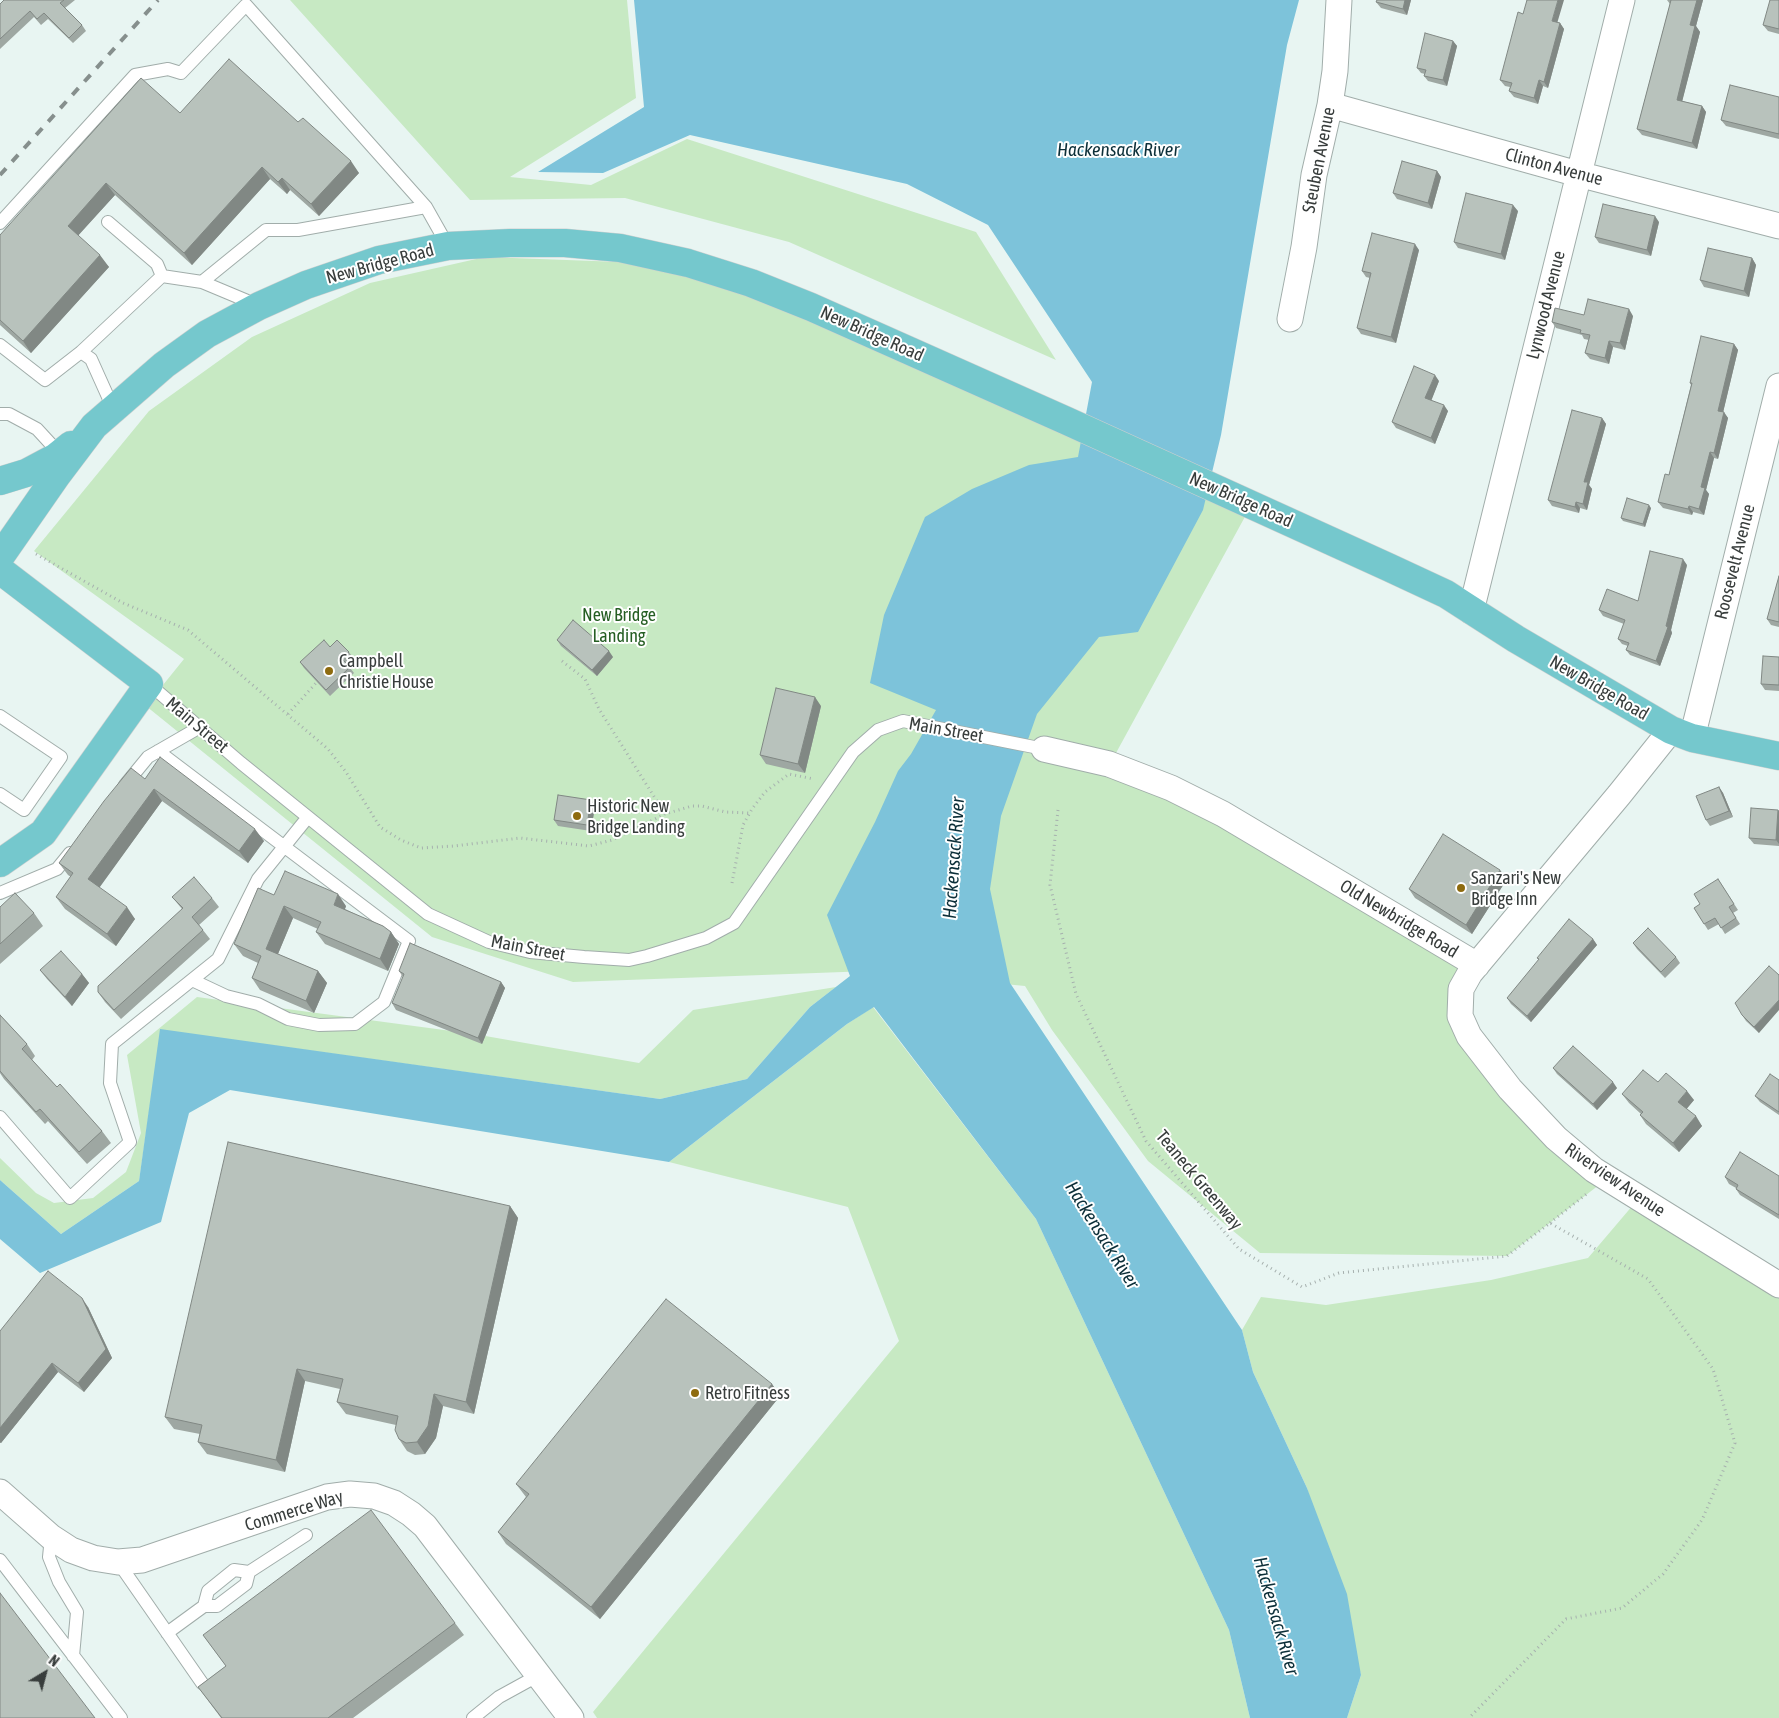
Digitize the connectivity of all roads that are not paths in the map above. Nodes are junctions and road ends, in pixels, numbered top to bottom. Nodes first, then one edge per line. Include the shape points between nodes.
1 (1340, 0) edge
2 (1622, 0) edge
3 (1330, 105) junction
4 (1578, 174) junction
5 (426, 207) junction
6 (108, 222) dead end
7 (0, 223) edge
8 (1779, 226) edge
9 (448, 246) junction
10 (162, 276) junction
11 (202, 282) junction
12 (259, 306) junction
13 (1290, 319) dead end
14 (0, 345) edge
15 (81, 352) junction
16 (1779, 386) edge
17 (0, 414) edge
18 (104, 417) junction
19 (60, 454) junction
20 (0, 481) edge
21 (0, 557) edge
22 (0, 570) edge
23 (1471, 610) junction
24 (149, 684) junction
25 (0, 716) edge
26 (200, 728) junction
27 (1681, 734) junction
28 (1044, 749) joint
29 (158, 751) junction
30 (1779, 756) edge
31 (0, 794) edge
32 (117, 794) edge
33 (308, 816) junction
34 (75, 847) edge
35 (283, 847) junction
36 (0, 863) edge
37 (0, 893) edge
38 (1477, 965) junction
39 (192, 980) junction
40 (0, 1117) edge
41 (1779, 1284) edge
42 (0, 1492) edge
43 (306, 1535) dead end
44 (51, 1537) junction
45 (0, 1560) edge
46 (118, 1562) junction
47 (248, 1572) junction
48 (204, 1606) junction
49 (167, 1633) junction
50 (73, 1656) junction
51 (538, 1676) junction
52 (202, 1683) edge
53 (120, 1718) edge
54 (473, 1718) edge
55 (571, 1718) edge

1 - 3 street, Steuben Avenue
2 - 4 street, Lynwood Avenue
3 - 4 street, Clinton Avenue
3 - 13 street, Steuben Avenue via 1314,175
4 - 8 street, Clinton Avenue
4 - 23 street, Lynwood Avenue
5 - 7 lane via 246,5 181,73 168,69 135,76
5 - 9 lane
5 - 11 lane via 298,230 266,230
6 - 10 lane via 157,264
9 - 12 main road, New Bridge Road via 379,260 306,285
9 - 23 main road, New Bridge Road via 565,243 620,248 688,263 751,283 1397,570
10 - 11 lane
10 - 15 lane
11 - 12 lane
12 - 18 main road, New Bridge Road via 208,334
14 - 15 lane via 45,380
15 - 18 lane via 92,359
16 - 27 street, Roosevelt Avenue
17 - 19 lane via 9,414 37,429
18 - 19 main road
18 - 21 main road, New Bridge Road via 57,475
19 - 20 main road via 26,473
22 - 24 main road, Main Street
23 - 27 main road, New Bridge Road
24 - 26 lane, Main Street
24 - 36 main road via 43,833
25 - 31 lane via 61,756 24,810
26 - 29 lane
26 - 33 lane, Main Street
27 - 30 main road, New Bridge Road
27 - 38 street, Old Newbridge Road
28 - 33 lane, Main Street via 903,721 878,730 853,752 734,923 706,938 629,960 530,952 489,942 428,914
28 - 38 street, Old Newbridge Road via 1109,764 1171,788 1223,814
29 - 32 lane via 148,757
29 - 35 lane
33 - 35 lane
34 - 37 lane via 57,869
35 - 39 lane via 258,880 218,958
35 - 39 lane via 410,941 384,1002 356,1024 320,1025 288,1019 258,1004 226,996
38 - 41 street, Riverview Avenue via 1461,989 1460,1016 1469,1036 1510,1089 1556,1138 1594,1170
39 - 40 lane via 112,1044 110,1083 130,1142 70,1198
42 - 44 street, Commerce Way
43 - 47 lane
44 - 46 street, Commerce Way via 86,1556
44 - 50 lane via 49,1557 77,1612
45 - 50 lane
46 - 49 lane
46 - 51 street, Commerce Way via 142,1560 327,1497 350,1494 374,1496 394,1503 425,1526
47 - 48 lane via 246,1584 217,1606
47 - 48 lane via 234,1570 208,1591
48 - 49 lane
49 - 52 lane
50 - 53 lane
51 - 54 lane via 499,1697
51 - 55 street, Commerce Way

